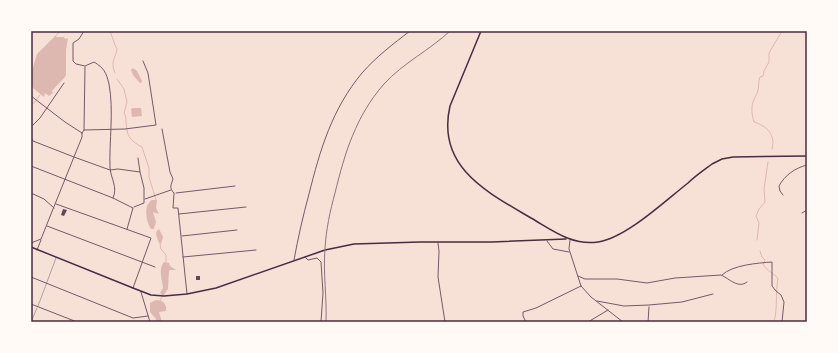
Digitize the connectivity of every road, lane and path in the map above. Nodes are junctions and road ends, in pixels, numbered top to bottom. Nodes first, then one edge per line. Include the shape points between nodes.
1 (84, 31) edge
2 (410, 31) edge
3 (481, 31) edge
4 (143, 61) dead end
5 (85, 66) junction
6 (64, 83) dead end
7 (31, 96) edge
8 (46, 108) junction
9 (31, 127) edge
10 (162, 129) dead end
11 (84, 130) junction
12 (110, 130) junction
13 (82, 133) junction
14 (31, 138) edge
15 (807, 156) edge
16 (74, 157) junction
17 (138, 158) dead end
18 (807, 165) edge
19 (31, 166) edge
20 (110, 170) junction
21 (140, 172) junction
22 (65, 179) junction
23 (235, 186) dead end
24 (171, 190) junction
25 (31, 193) edge
26 (174, 193) junction
27 (783, 196) dead end
28 (113, 198) junction
29 (144, 200) junction
30 (56, 204) junction
31 (246, 207) dead end
32 (54, 208) junction
33 (133, 208) junction
34 (807, 210) edge
35 (802, 213) dead end
36 (179, 214) junction
37 (47, 226) junction
38 (127, 230) junction
39 (237, 230) dead end
40 (182, 236) junction
41 (41, 239) junction
42 (566, 239) junction
43 (546, 240) junction
44 (570, 240) junction
45 (438, 242) junction
46 (31, 243) edge
47 (31, 247) edge
48 (36, 250) junction
49 (256, 250) dead end
50 (570, 253) junction
51 (183, 257) junction
52 (305, 257) junction
53 (56, 258) junction
54 (294, 260) junction
55 (142, 263) junction
56 (155, 267) dead end
57 (721, 275) junction
58 (578, 276) junction
59 (31, 277) edge
60 (747, 282) dead end
61 (46, 283) junction
62 (581, 286) junction
63 (133, 288) junction
64 (141, 291) junction
65 (187, 294) junction
66 (712, 294) dead end
67 (597, 301) junction
68 (31, 304) edge
69 (650, 305) junction
70 (37, 307) junction
71 (608, 310) junction
72 (148, 316) junction
73 (619, 319) junction
74 (31, 322) edge
75 (77, 322) edge
76 (150, 322) edge
77 (321, 322) edge
78 (445, 322) edge
79 (526, 322) edge
80 (588, 322) edge
81 (619, 322) edge
82 (623, 322) edge
83 (648, 322) edge
84 (782, 322) edge

1 - 5 street via 73,43 73,61
2 - 54 street via 362,73 332,120 318,156
3 - 42 main road via 448,115 449,142 454,155 466,173 489,193
4 - 12 street via 148,73 156,125
5 - 11 street
5 - 12 street via 94,62 104,70 110,97
6 - 8 street
7 - 8 street
8 - 9 street
8 - 13 street
10 - 24 street via 173,179
11 - 12 street
11 - 13 street
12 - 20 street
13 - 16 street
14 - 16 street
15 - 44 main road via 722,159 627,230 599,242
16 - 20 street
16 - 22 street
17 - 21 street
18 - 27 street via 796,168 781,181 779,186
19 - 22 street
20 - 21 street
20 - 28 street via 116,188
21 - 29 street
22 - 28 street
22 - 30 street
23 - 26 street
24 - 26 street
24 - 29 street
25 - 32 street via 44,199
26 - 36 street via 173,208 178,208
28 - 33 street
29 - 33 street via 144,203
30 - 32 street
30 - 38 street
31 - 36 street
32 - 37 street
33 - 38 street
34 - 35 street
36 - 40 street
37 - 41 street
37 - 55 street
38 - 55 street via 150,238
39 - 40 street
40 - 51 street
41 - 46 street
41 - 48 street
42 - 43 main road
42 - 44 main road
43 - 45 main road
43 - 50 street via 553,249
44 - 50 street
45 - 52 main road via 354,244
45 - 78 street via 438,277
47 - 48 main road
48 - 53 main road
49 - 51 street
50 - 58 street
51 - 65 street
52 - 54 main road
52 - 77 street via 308,260 317,258 321,262
53 - 61 lane
53 - 63 main road
54 - 65 main road via 216,288
55 - 56 street
55 - 63 street
57 - 58 street via 674,278 647,283 585,279
57 - 60 street via 734,283
57 - 84 street via 726,270 739,266 772,262 772,286 784,302
58 - 62 street
59 - 61 street
61 - 70 lane
61 - 72 street via 133,318
62 - 67 street
62 - 79 street via 523,312
63 - 64 main road
64 - 65 main road via 163,296
64 - 72 street
66 - 69 street via 682,302
67 - 69 street via 624,306
67 - 71 street
68 - 70 street
69 - 83 street
70 - 74 lane
70 - 75 street
71 - 73 street
71 - 80 street
72 - 76 street
73 - 81 street
73 - 82 street

